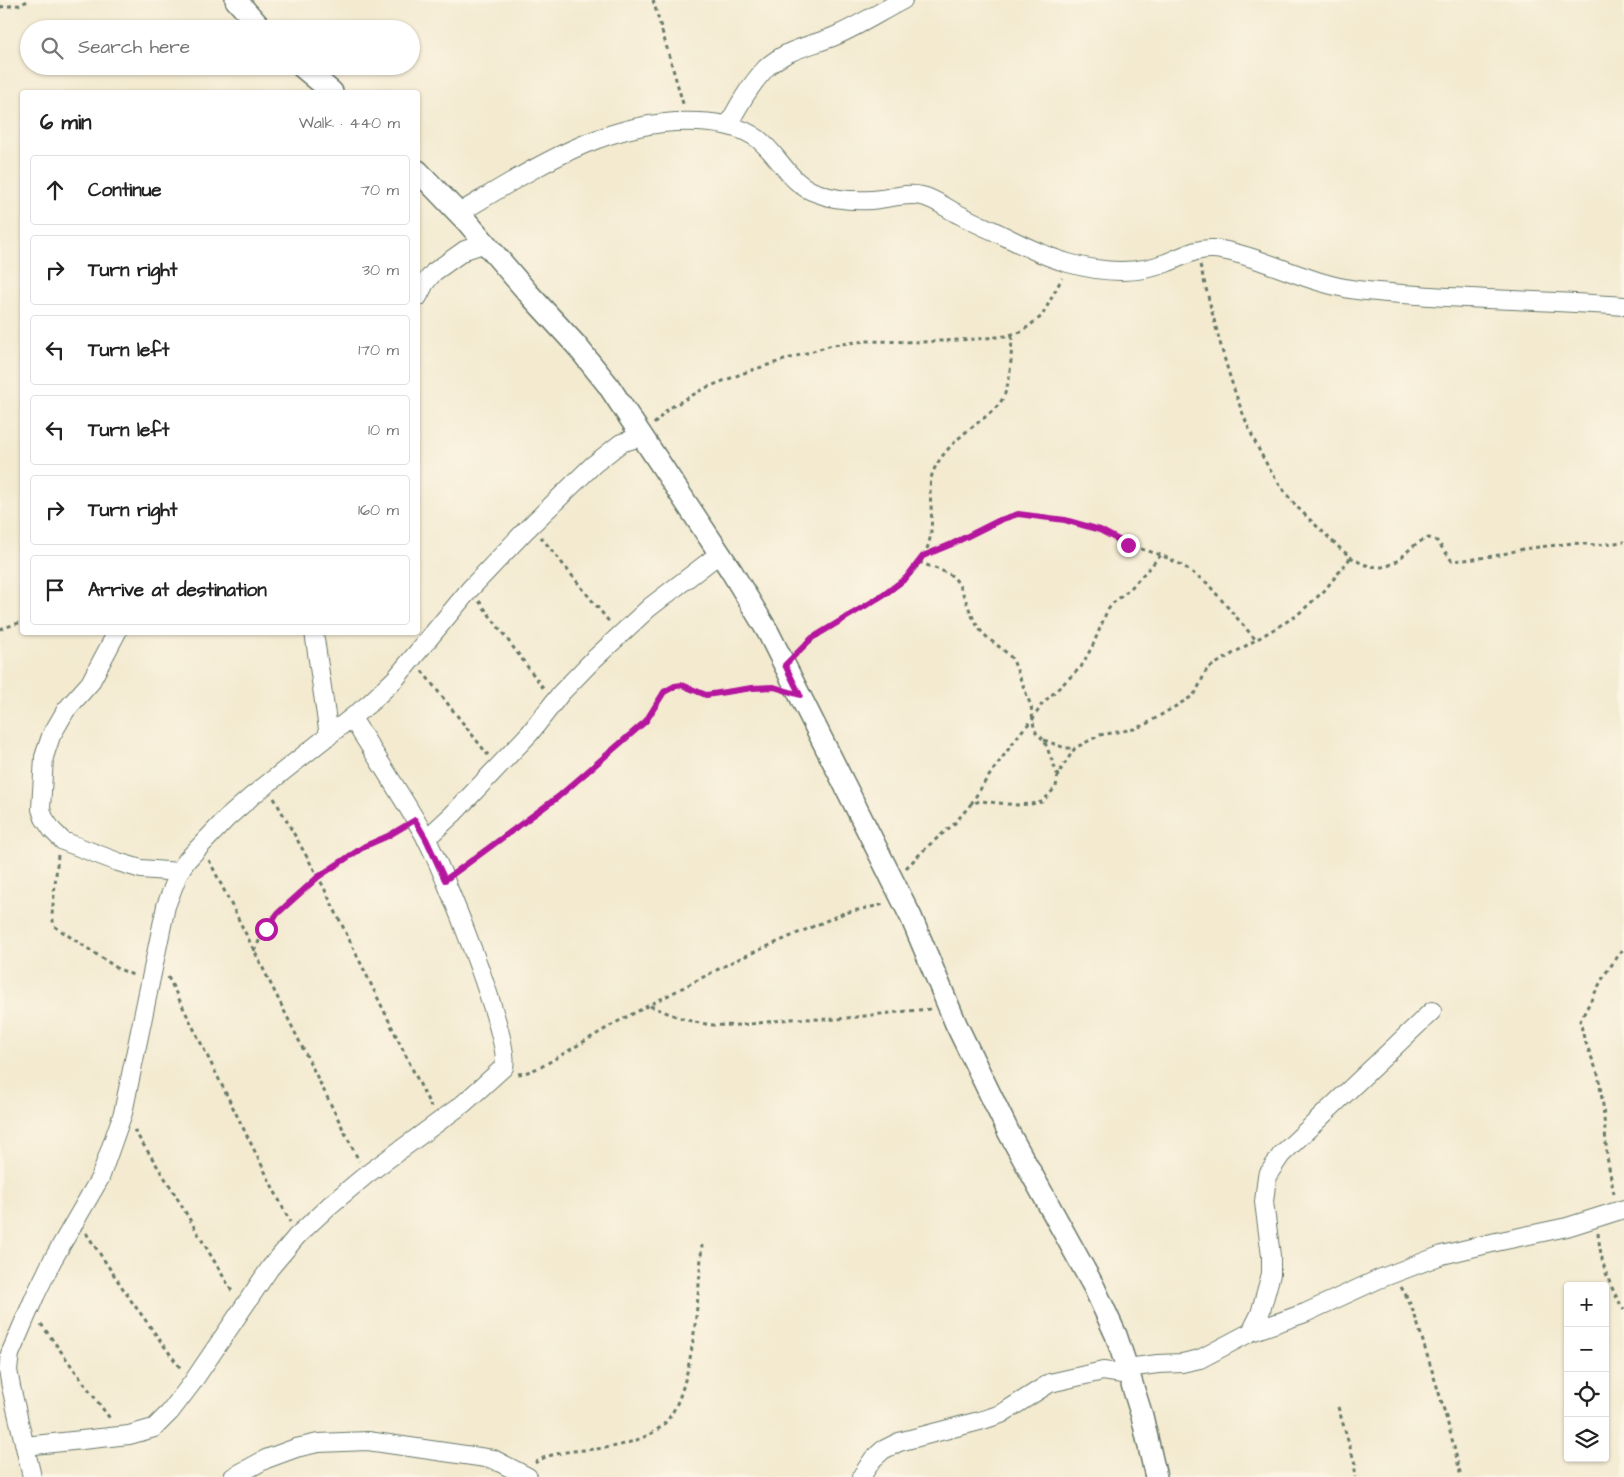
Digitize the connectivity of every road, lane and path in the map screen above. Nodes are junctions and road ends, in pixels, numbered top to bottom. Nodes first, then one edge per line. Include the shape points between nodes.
1 (30, 0) edge
2 (236, 0) edge
3 (653, 0) edge
4 (902, 0) edge
5 (0, 8) edge
6 (254, 20) edge
7 (312, 75) edge
8 (330, 90) edge
9 (688, 122) junction
10 (728, 125) junction
11 (420, 173) edge
12 (459, 213) junction
13 (486, 244) junction
14 (1196, 250) junction
15 (1070, 264) junction
16 (420, 293) edge
17 (1624, 306) edge
18 (1012, 334) junction
19 (641, 437) junction
20 (531, 525) junction
21 (1624, 542) edge
22 (719, 554) junction
23 (1161, 555) junction
24 (923, 556) junction
25 (1351, 557) junction
26 (919, 562) junction
27 (470, 589) junction
28 (20, 623) edge
29 (0, 628) edge
30 (115, 635) edge
31 (314, 635) edge
32 (620, 635) junction
33 (1255, 639) junction
34 (413, 659) junction
35 (785, 665) junction
36 (800, 695) junction
37 (554, 702) junction
38 (352, 718) junction
39 (1033, 719) junction
40 (329, 736) junction
41 (1044, 740) junction
42 (1075, 748) junction
43 (498, 768) junction
44 (1058, 777) junction
45 (266, 785) junction
46 (971, 804) junction
47 (415, 820) junction
48 (60, 838) junction
49 (426, 839) junction
50 (201, 845) junction
51 (179, 872) junction
52 (318, 877) junction
53 (445, 880) junction
54 (893, 882) junction
55 (902, 901) junction
56 (1624, 948) edge
57 (254, 952) junction
58 (156, 954) junction
59 (152, 974) junction
60 (650, 1006) junction
61 (950, 1009) junction
62 (1432, 1010) dead end
63 (504, 1067) junction
64 (123, 1113) junction
65 (439, 1122) junction
66 (366, 1175) junction
67 (1624, 1209) edge
68 (1601, 1216) junction
69 (77, 1220) junction
70 (297, 1236) junction
71 (702, 1245) dead end
72 (1390, 1275) junction
73 (30, 1307) junction
74 (242, 1308) junction
75 (1624, 1310) edge
76 (1250, 1332) junction
77 (1128, 1372) junction
78 (192, 1383) junction
79 (1338, 1407) dead end
80 (123, 1436) junction
81 (25, 1446) junction
82 (526, 1476) edge
83 (32, 1477) edge
84 (234, 1477) edge
85 (861, 1477) edge
86 (1156, 1477) edge
87 (1355, 1477) edge
88 (1460, 1477) edge

1 - 5 path
2 - 6 street
3 - 9 path
4 - 10 street via 837,35 781,56 750,87
7 - 8 street
9 - 10 street
9 - 12 street via 646,124 590,141 547,160
10 - 15 street via 758,140 794,181 819,195 872,200 921,195 1042,254
11 - 12 street
12 - 13 street
13 - 16 street via 465,250 434,272
13 - 19 street via 576,345 608,385
14 - 15 street via 1169,262 1121,272
14 - 17 street via 1239,254 1353,290
14 - 25 path via 1244,420 1258,449 1285,493
15 - 18 path via 1042,316 1021,332
18 - 19 path via 978,339 866,341 832,345 749,370 705,388 668,409
18 - 24 path via 1003,399 956,441 934,471 930,494 932,531
19 - 20 street via 621,443 593,465
19 - 22 street
20 - 27 street
20 - 32 path
21 - 25 path via 1573,543 1452,561 1437,541 1429,538 1414,545 1396,563 1380,567 1362,565
22 - 32 street via 650,607
22 - 35 street
23 - 24 path via 1128,545 1100,530 1065,520 1018,514
23 - 33 path via 1182,565 1206,583
23 - 39 path via 1112,604 1081,668 1042,704
24 - 26 path
25 - 33 path via 1324,591 1296,616
26 - 35 path via 906,578 885,594 812,638
26 - 39 path via 957,581 974,621 1013,660
27 - 34 street
27 - 37 path
28 - 29 path
30 - 48 street via 90,683 66,710 50,736 44,756 41,809
31 - 40 street
32 - 37 street
33 - 42 path via 1207,669 1196,692 1161,716 1134,729 1091,739
34 - 38 street
34 - 43 path
35 - 36 street
36 - 53 path via 774,687 706,695 682,685 675,686 664,692 646,721 558,797
36 - 54 street
37 - 43 street
38 - 40 street
38 - 47 street
39 - 41 path via 1037,734
39 - 46 path
40 - 45 street
41 - 42 path
41 - 44 path
42 - 44 path
43 - 49 street
44 - 46 path via 1053,792 1038,804 980,801
45 - 50 street
45 - 52 path
46 - 54 path
47 - 49 street
47 - 52 path via 365,846
48 - 51 street via 118,862
48 - 59 path via 53,897 54,926 117,968 138,976
49 - 53 street
50 - 51 street
50 - 57 path
51 - 58 street via 166,906
52 - 57 path via 278,913
52 - 65 path
53 - 63 street via 498,1026 506,1061
54 - 55 street
55 - 60 path via 844,913 803,930 734,961
55 - 61 street
56 - 68 path via 1580,1021 1598,1074 1614,1193 1614,1202
57 - 66 path
58 - 59 street
58 - 70 path
59 - 64 street
60 - 61 path via 711,1025
60 - 63 path via 541,1067 517,1074
61 - 77 street via 1009,1133 1094,1287 1116,1335
62 - 76 street via 1281,1155 1267,1176 1264,1202 1271,1274 1260,1314
63 - 65 street
64 - 69 street via 100,1178
64 - 74 path
65 - 66 street
66 - 70 street
67 - 68 street
68 - 72 street via 1567,1227 1442,1255
68 - 75 path via 1598,1235 1603,1266 1610,1287
69 - 73 street
69 - 78 path
70 - 74 street
71 - 82 path via 694,1339 683,1388 667,1420 656,1430 633,1441 540,1459
72 - 76 street
72 - 88 path via 1405,1293 1417,1322 1453,1439
73 - 80 path
73 - 81 street via 10,1354 8,1370
74 - 78 street
76 - 77 street via 1200,1359 1158,1364
77 - 85 street via 1103,1370 1050,1383 1001,1414 899,1442 873,1459
77 - 86 street
78 - 80 street via 154,1428
79 - 87 path via 1355,1464
80 - 81 street
81 - 83 street
82 - 84 street via 493,1459 368,1441 318,1443 296,1448 266,1459

